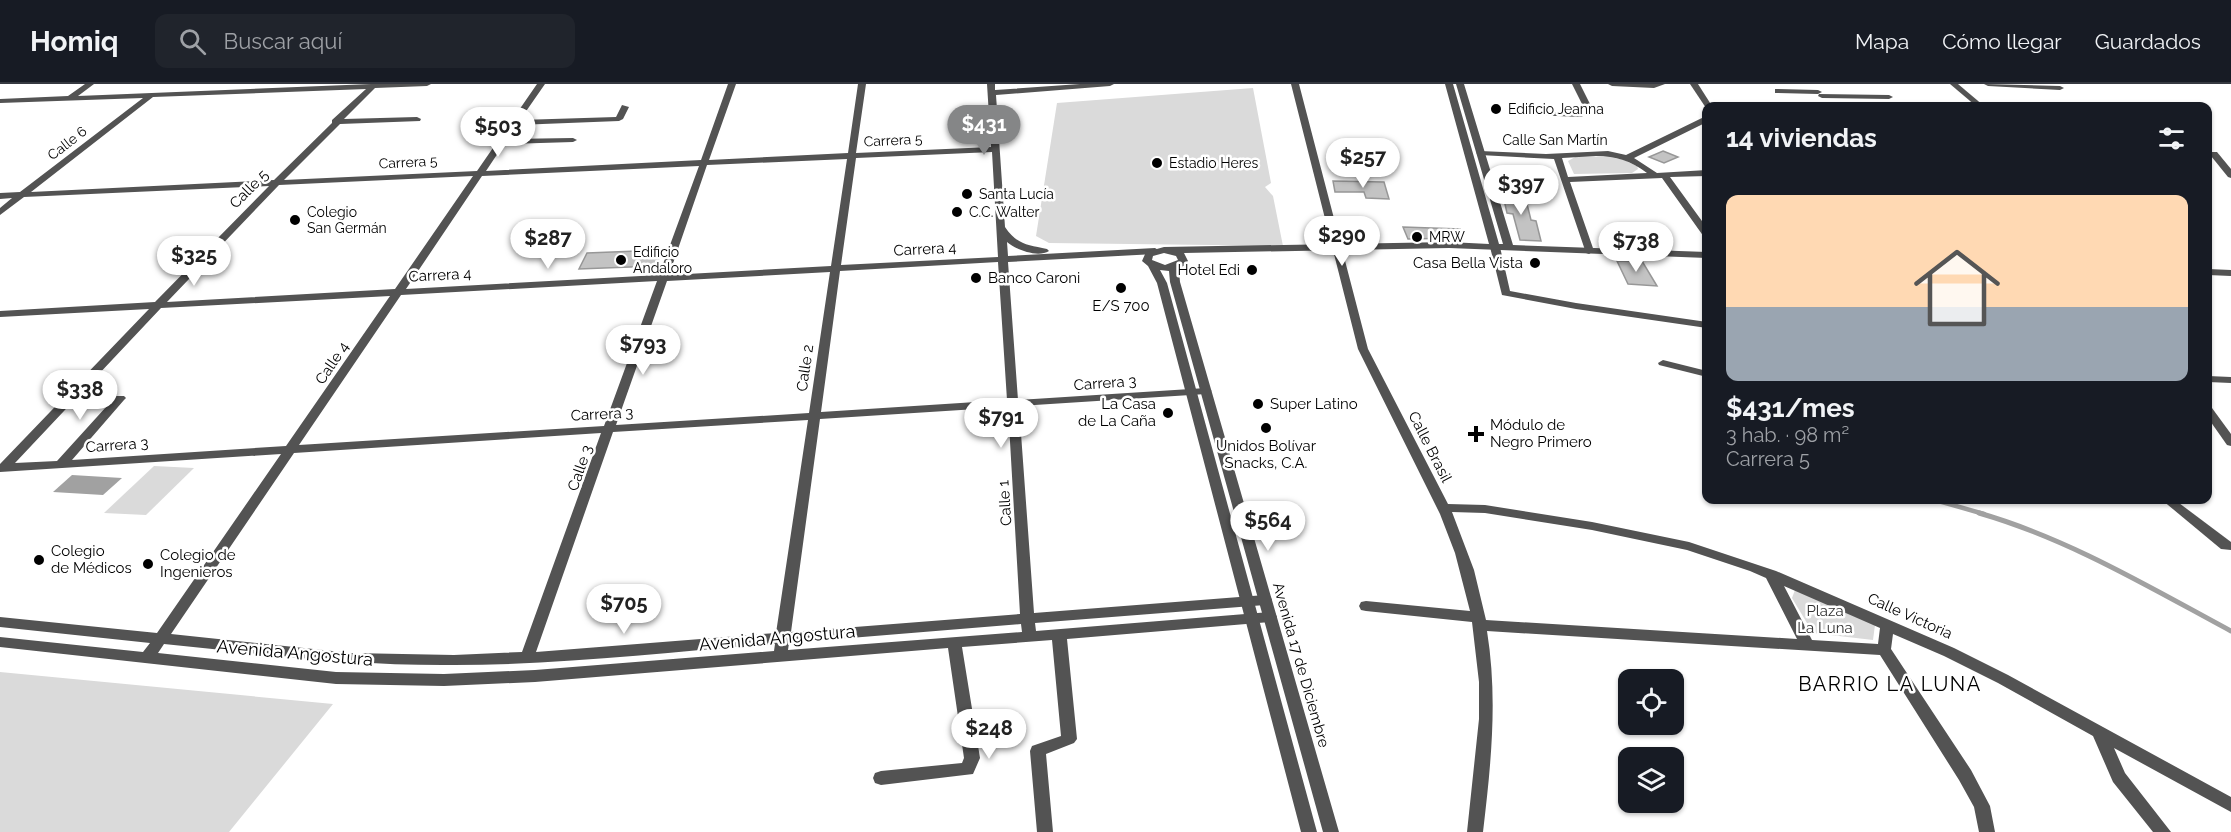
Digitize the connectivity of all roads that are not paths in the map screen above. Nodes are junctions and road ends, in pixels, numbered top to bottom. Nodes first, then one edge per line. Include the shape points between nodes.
1 (90, 84) edge
2 (427, 84) edge
3 (541, 84) edge
4 (732, 84) edge
5 (862, 84) edge
6 (1110, 84) edge
7 (1295, 84) edge
8 (1449, 84) edge
9 (1460, 84) edge
10 (1576, 84) edge
11 (1612, 84) edge
12 (1661, 84) edge
13 (1694, 84) edge
14 (1811, 84) edge
15 (1954, 84) edge
16 (1988, 84) edge
17 (373, 86) junction
18 (2060, 88) dead end
19 (991, 89) edge
20 (1778, 91) dead end
21 (1820, 94) junction
22 (151, 95) junction
23 (70, 98) junction
24 (1889, 98) dead end
25 (0, 101) edge
26 (1706, 102) edge
27 (1828, 102) edge
28 (1975, 102) edge
29 (625, 107) dead end
30 (1534, 113) dead end
31 (417, 119) dead end
32 (1702, 121) edge
33 (335, 122) junction
34 (514, 123) junction
35 (573, 140) dead end
36 (501, 142) junction
37 (996, 149) junction
38 (1480, 153) junction
39 (2212, 154) edge
40 (852, 155) junction
41 (2212, 155) edge
42 (1557, 156) junction
43 (1629, 157) junction
44 (2231, 158) edge
45 (704, 162) junction
46 (480, 172) junction
47 (1702, 173) edge
48 (2231, 175) edge
49 (1661, 176) junction
50 (1565, 180) junction
51 (276, 183) junction
52 (0, 195) edge
53 (22, 195) junction
54 (0, 212) edge
55 (1702, 215) edge
56 (1695, 216) junction
57 (1702, 227) edge
58 (1002, 228) junction
59 (1495, 247) junction
60 (1509, 247) junction
61 (1169, 250) junction
62 (1336, 250) junction
63 (1155, 251) junction
64 (1589, 251) junction
65 (1097, 255) junction
66 (1702, 255) edge
67 (1003, 259) junction
68 (1150, 264) junction
69 (1180, 264) junction
70 (835, 269) junction
71 (2212, 272) edge
72 (2231, 273) edge
73 (663, 278) junction
74 (398, 293) junction
75 (158, 306) junction
76 (0, 314) edge
77 (1702, 324) edge
78 (1663, 363) dead end
79 (1702, 373) edge
80 (2212, 379) edge
81 (2231, 380) edge
82 (1206, 391) junction
83 (1191, 392) junction
84 (120, 398) dead end
85 (1013, 404) junction
86 (2212, 416) edge
87 (813, 417) junction
88 (609, 429) junction
89 (2231, 442) edge
90 (291, 449) junction
91 (62, 464) junction
92 (1, 469) edge
93 (2173, 504) edge
94 (1443, 508) junction
95 (2231, 546) edge
96 (1772, 574) junction
97 (1265, 600) junction
98 (1248, 601) junction
99 (1366, 606) dead end
100 (1270, 617) junction
101 (1252, 618) junction
102 (1028, 619) junction
103 (1477, 621) junction
104 (0, 622) edge
105 (1887, 624) junction
106 (1059, 634) junction
107 (1029, 637) junction
108 (783, 638) junction
109 (160, 639) junction
110 (0, 642) edge
111 (954, 643) junction
112 (1806, 645) junction
113 (1884, 650) junction
114 (527, 657) junction
115 (780, 657) junction
116 (147, 658) junction
117 (2099, 732) junction
118 (881, 778) dead end
119 (2231, 805) edge
120 (1045, 832) edge
121 (1310, 832) edge
122 (1331, 832) edge
123 (1475, 832) edge
124 (1987, 832) edge
125 (2163, 832) edge

1 - 23 street
2 - 17 street
3 - 34 street, Calle 4
4 - 45 street, Calle 3
5 - 40 street, Calle 2
6 - 19 street
7 - 62 street, Calle Brasil
8 - 59 street
9 - 38 street
10 - 30 street via 1586,104 1579,116
11 - 12 street
13 - 26 street
14 - 21 street
15 - 28 street
16 - 18 street
17 - 22 street
17 - 33 street, Calle 5
19 - 37 street, Calle 1
20 - 21 street
21 - 24 street
21 - 27 street
22 - 23 street
22 - 53 street, Calle 6
23 - 25 street
29 - 34 street via 619,119
31 - 33 street
32 - 43 street
33 - 51 street, Calle 5
34 - 36 street, Calle 4
35 - 36 street
36 - 46 street, Calle 4
37 - 40 street, Carrera 5
37 - 58 street, Calle 1
38 - 42 street, Calle San Martín
38 - 60 street
39 - 44 street
40 - 45 street, Carrera 5
40 - 70 street, Calle 2
41 - 48 street
42 - 43 street, Calle San Martín via 1585,153
42 - 50 street
43 - 49 street, Calle San Martín
45 - 46 street, Carrera 5
45 - 73 street, Calle 3
46 - 51 street, Carrera 5
46 - 74 street, Calle 4
47 - 49 street
49 - 50 street
49 - 56 street, Calle San Martín
50 - 64 street
51 - 53 street, Carrera 5
51 - 75 street, Calle 5
52 - 53 street, Carrera 5
53 - 54 street, Calle 6
55 - 56 street
56 - 57 street, Calle San Martín
58 - 65 street via 1008,240 1024,249
58 - 67 street, Calle 1
59 - 60 street
59 - 62 street via 1452,251
59 - 77 street via 1506,293
60 - 64 street
61 - 62 street, Carrera 4
61 - 63 street, Carrera 4
61 - 69 street via 1180,254
62 - 69 street, Carrera 4 via 1200,257
62 - 94 street, Calle Brasil via 1363,349
63 - 65 street, Carrera 4
63 - 68 street via 1147,256
64 - 66 street
65 - 67 street, Carrera 4
65 - 68 street, Carrera 4
67 - 70 street, Carrera 4
67 - 85 street, Calle 1
68 - 69 street, Carrera 4 via 1165,268
68 - 83 street via 1162,283
69 - 82 street, Avenida 17 de Diciembre via 1174,271 1175,282
70 - 73 street, Carrera 4
70 - 87 street, Calle 2
71 - 72 street
73 - 74 street, Carrera 4
73 - 88 street, Calle 3
74 - 75 street, Carrera 4
74 - 90 street, Calle 4
75 - 76 street, Carrera 4
75 - 92 street, Calle 5
78 - 79 street
80 - 81 street
82 - 83 street, Carrera 3
82 - 97 street, Avenida 17 de Diciembre
83 - 85 street, Carrera 3
83 - 98 street
84 - 91 street
85 - 87 street, Carrera 3
85 - 102 street, Calle 1
86 - 89 street
87 - 88 street, Carrera 3
87 - 108 street, Calle 2
88 - 90 street, Carrera 3
88 - 114 street, Calle 3
90 - 91 street, Carrera 3
90 - 109 street, Calle 4
91 - 92 street, Carrera 3
93 - 95 street
94 - 96 street, Calle Victoria via 1485,509 1631,533 1689,546
94 - 103 street, Calle Brasil via 1463,558
96 - 105 street, Calle Victoria
96 - 112 street
97 - 98 street, Avenida Angostura
97 - 100 street, Avenida 17 de Diciembre
98 - 101 street
98 - 102 street, Avenida Angostura
99 - 103 street
100 - 101 street, Avenida Angostura
100 - 122 street, Avenida 17 de Diciembre
101 - 106 street, Avenida Angostura
101 - 121 street
102 - 107 street, Calle 1
102 - 108 street, Avenida Angostura
103 - 112 street
103 - 123 street, Calle Brasil via 1486,702
104 - 109 street, Avenida Angostura
105 - 113 street
105 - 117 street, Calle Victoria via 2003,679
106 - 107 street, Avenida Angostura
106 - 120 street via 1069,739 1038,751
107 - 111 street, Avenida Angostura
108 - 114 street, Avenida Angostura
108 - 115 street, Calle 2
109 - 114 street, Avenida Angostura via 370,659
109 - 116 street, Calle 4
110 - 116 street, Avenida Angostura
111 - 115 street, Avenida Angostura
111 - 118 street via 972,758 967,769
112 - 113 street
113 - 124 street via 1970,785 1984,814
115 - 116 street, Avenida Angostura via 444,680 336,678
117 - 119 street, Calle Victoria
117 - 125 street via 2119,777

